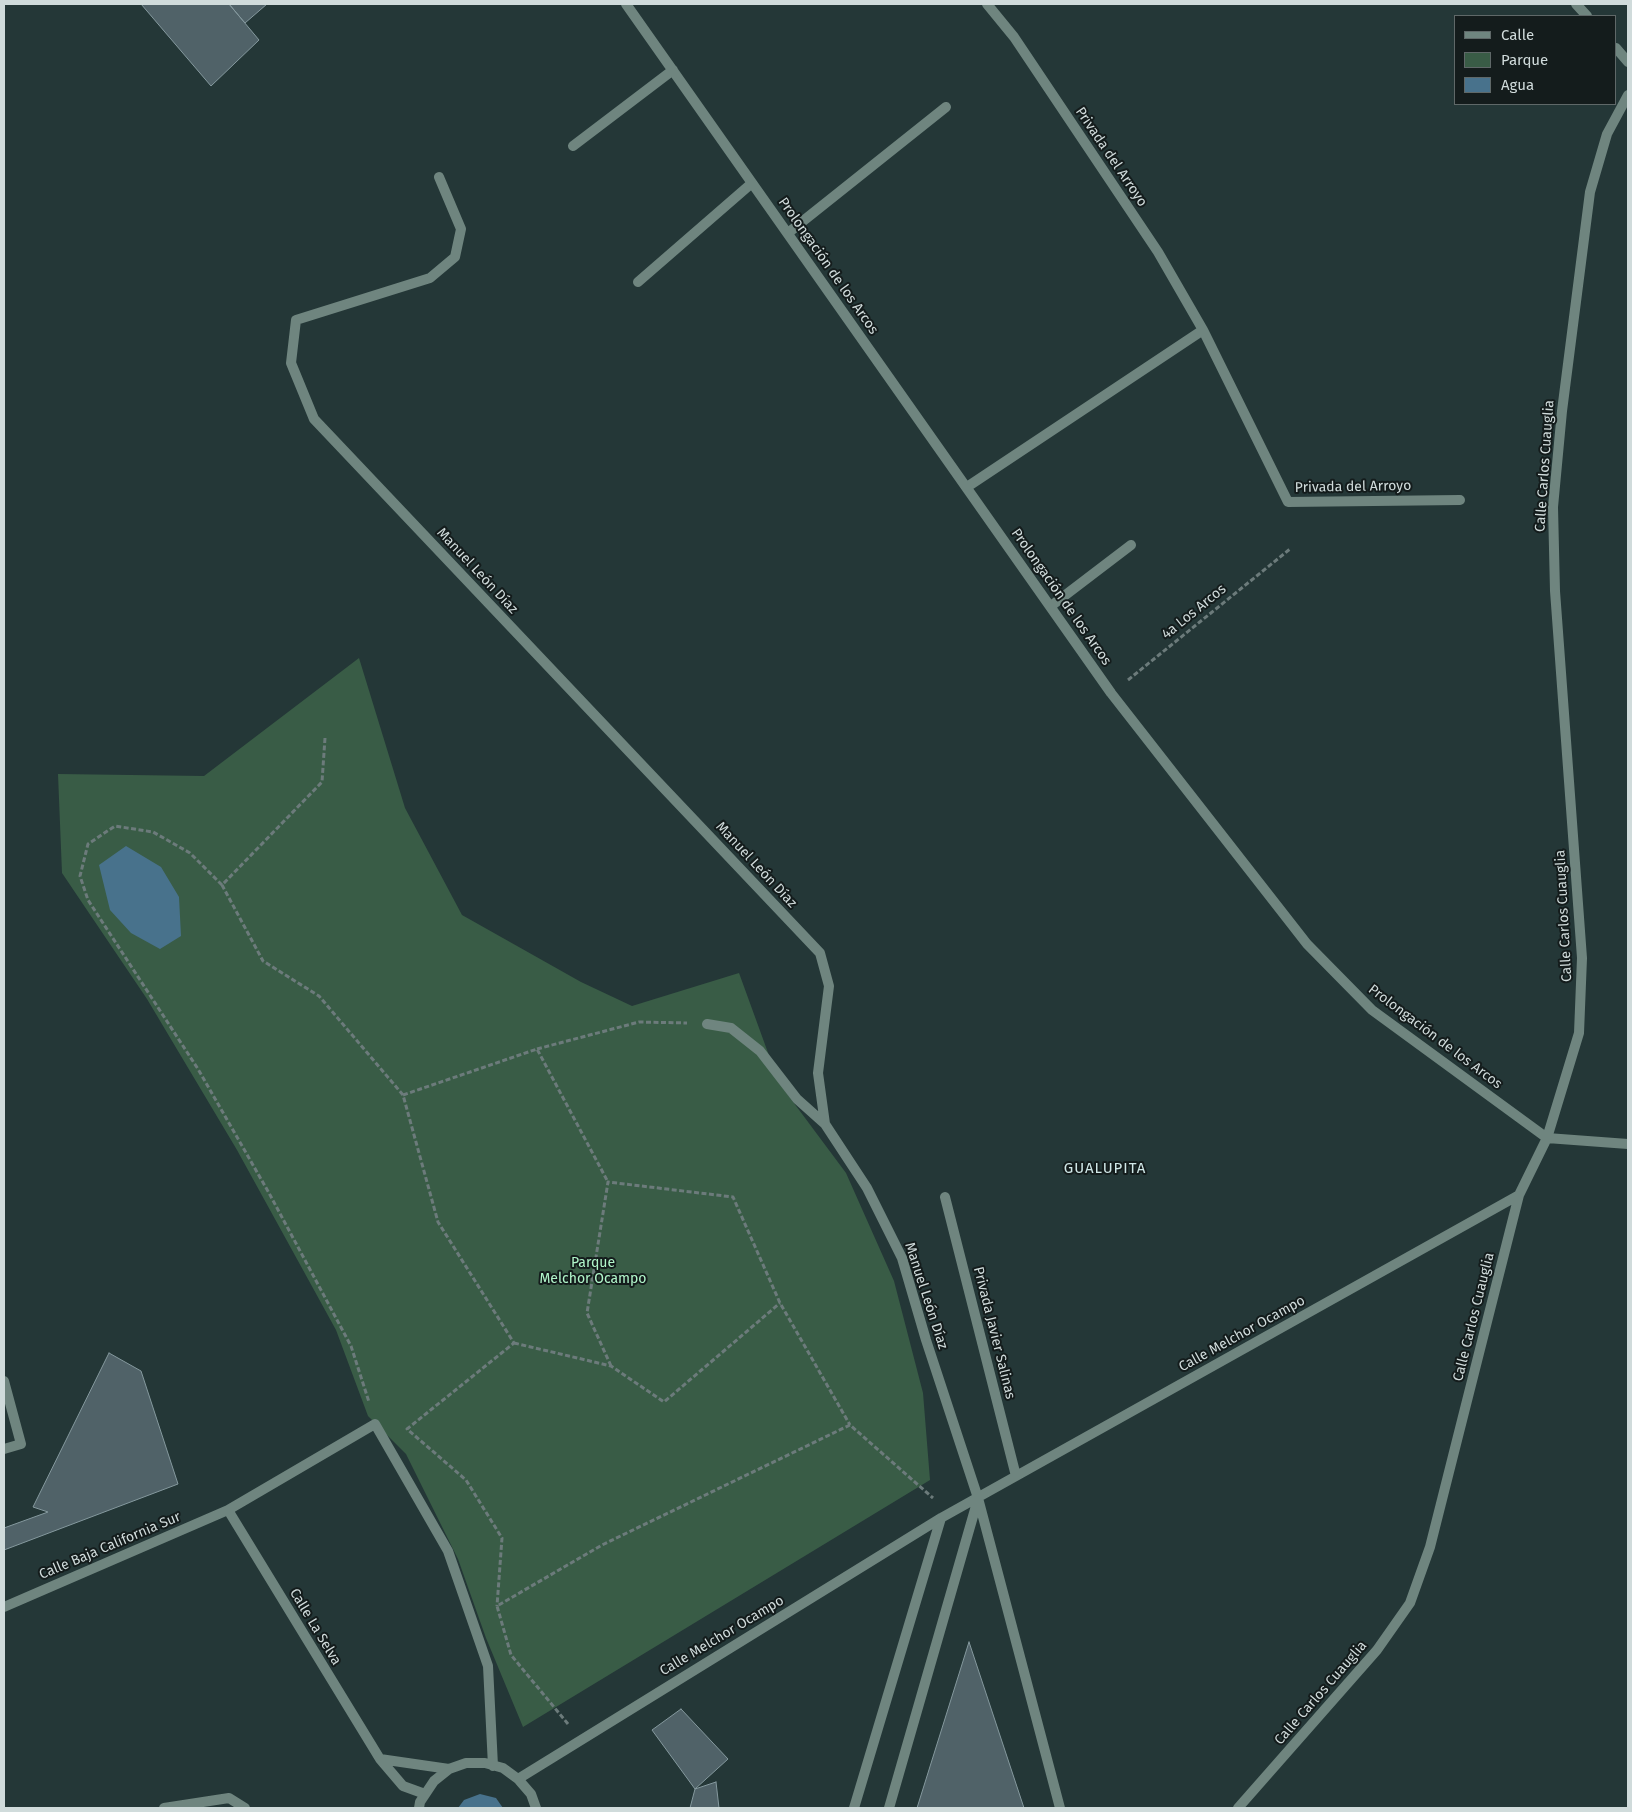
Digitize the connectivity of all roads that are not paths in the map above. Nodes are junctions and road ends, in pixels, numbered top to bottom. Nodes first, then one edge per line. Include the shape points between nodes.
1 (626, 4) edge
2 (987, 4) edge
3 (1576, 4) edge
4 (1586, 15) edge
5 (1617, 49) edge
6 (1628, 62) edge
7 (673, 70) junction
8 (1628, 95) edge
9 (946, 107) dead end
10 (573, 146) dead end
11 (439, 177) dead end
12 (752, 183) junction
13 (788, 233) junction
14 (638, 282) dead end
15 (1203, 330) junction
16 (967, 487) junction
17 (1460, 500) dead end
18 (1131, 545) dead end
19 (1050, 606) junction
20 (708, 1024) road end
21 (825, 1124) junction
22 (1547, 1138) junction
23 (1628, 1144) edge
24 (1519, 1195) junction
25 (945, 1197) dead end
26 (4, 1381) edge
27 (4, 1449) edge
28 (1016, 1476) junction
29 (978, 1498) junction
30 (228, 1510) junction
31 (946, 1516) junction
32 (4, 1607) edge
33 (380, 1759) junction
34 (493, 1766) junction
35 (449, 1769) junction
36 (518, 1778) junction
37 (424, 1794) junction
38 (164, 1808) edge
39 (245, 1808) edge
40 (419, 1808) edge
41 (536, 1808) edge
42 (854, 1808) edge
43 (889, 1808) edge
44 (1060, 1808) edge
45 (1238, 1808) edge

1 - 7 street, Prolongación de los Arcos
2 - 15 street, Privada del Arroyo via 1014,37 1158,252
3 - 4 street
5 - 6 street
7 - 10 street
7 - 12 street, Prolongación de los Arcos
8 - 22 street, Calle Carlos Cuauglia via 1607,134 1590,192 1554,497 1556,591 1582,958 1579,1033
9 - 13 street
11 - 21 street, Manuel León Díaz via 461,229 455,258 430,278 296,320 291,363 314,419 820,953 829,986 818,1074
12 - 13 street, Prolongación de los Arcos
12 - 14 street
13 - 16 street, Prolongación de los Arcos
15 - 16 street
15 - 17 street, Privada del Arroyo via 1288,502
16 - 19 street, Prolongación de los Arcos
18 - 19 street
19 - 22 street, Prolongación de los Arcos via 1112,693 1307,944 1372,1010
20 - 21 street via 731,1028 760,1051 797,1098
21 - 29 street, Manuel León Díaz via 867,1188 902,1258
22 - 23 street
22 - 24 street, Calle Carlos Cuauglia
24 - 28 street, Calle Melchor Ocampo
24 - 45 street, Calle Carlos Cuauglia via 1430,1547 1410,1603 1377,1650
25 - 28 street, Privada Javier Salinas
26 - 27 street via 22,1444
28 - 29 street, Calle Melchor Ocampo
29 - 31 street, Calle Melchor Ocampo
29 - 43 street
29 - 44 street
30 - 32 street, Calle Baja California Sur
30 - 33 street, Calle La Selva
30 - 34 street, Calle Baja California Sur via 375,1424 448,1551 488,1666
31 - 36 street, Calle Melchor Ocampo
31 - 42 street
33 - 35 street
33 - 37 street, Calle La Selva via 404,1786
34 - 35 street via 466,1763
34 - 36 street via 503,1768
35 - 37 street
36 - 41 street via 531,1794
37 - 40 street
38 - 39 street via 229,1798

